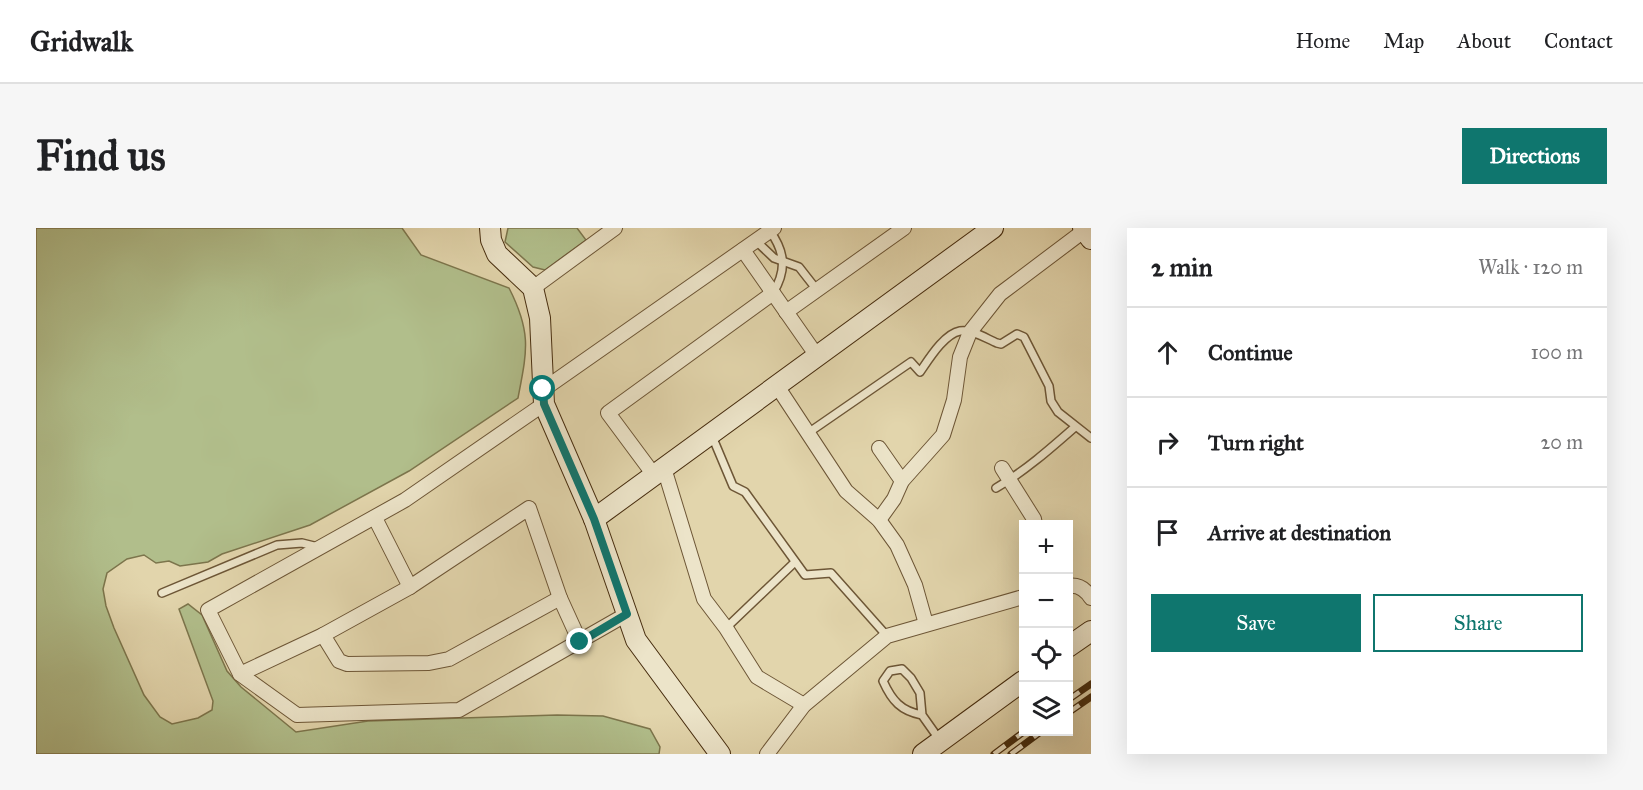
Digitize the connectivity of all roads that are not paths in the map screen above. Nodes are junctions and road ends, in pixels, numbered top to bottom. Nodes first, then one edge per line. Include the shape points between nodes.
1 (490, 228) edge
2 (615, 228) edge
3 (904, 228) edge
4 (993, 228) edge
5 (771, 229) edge
6 (1086, 232) edge
7 (756, 241) junction
8 (742, 250) junction
9 (782, 261) junction
10 (533, 288) junction
11 (817, 290) junction
12 (773, 293) junction
13 (786, 312) junction
14 (970, 332) junction
15 (817, 356) junction
16 (777, 386) junction
17 (544, 396) junction
18 (1075, 427) junction
19 (711, 433) junction
20 (808, 433) junction
21 (1091, 438) edge
22 (879, 448) dead end
23 (659, 472) junction
24 (1006, 474) junction
25 (902, 481) junction
26 (996, 488) dead end
27 (375, 518) junction
28 (594, 519) junction
29 (879, 520) junction
30 (1034, 520) edge
31 (320, 547) junction
32 (795, 562) junction
33 (1073, 585) edge
34 (410, 587) junction
35 (162, 593) dead end
36 (560, 598) junction
37 (1019, 598) edge
38 (1091, 598) edge
39 (627, 614) junction
40 (926, 624) junction
41 (726, 628) junction
42 (1091, 631) edge
43 (324, 635) junction
44 (886, 636) junction
45 (580, 642) junction
46 (1073, 644) edge
47 (240, 674) junction
48 (1022, 682) edge
49 (804, 705) junction
50 (922, 715) junction
51 (941, 741) junction
52 (720, 754) edge
53 (767, 754) edge
54 (923, 754) edge

1 - 10 street via 497,254
2 - 10 street
3 - 11 street
4 - 15 street
5 - 7 street
5 - 9 lane
6 - 14 street via 1000,294
7 - 8 street
7 - 9 lane
8 - 12 street
8 - 17 street
9 - 11 lane via 799,267
9 - 12 lane via 781,280
10 - 17 street via 540,318
11 - 13 street
12 - 13 street
12 - 23 street via 608,413
13 - 15 street
14 - 18 lane via 1001,344 1017,334 1024,338 1058,412
14 - 20 lane via 960,331 939,345 921,372 911,362
14 - 25 street via 960,357 954,400 943,435
15 - 16 street
16 - 19 street
16 - 20 street
17 - 27 street via 405,501
17 - 28 street
18 - 21 lane
18 - 24 lane
19 - 23 street
19 - 32 lane via 733,486 745,492
20 - 29 street via 846,491
22 - 25 street
23 - 28 street
23 - 41 street via 704,599
24 - 26 lane
24 - 30 street
25 - 29 street
27 - 31 street
27 - 34 street
28 - 39 street
29 - 40 street via 897,545 915,585
31 - 35 lane via 302,543 277,545
31 - 47 street via 208,610
32 - 41 lane
32 - 44 lane via 805,575 831,573
33 - 38 street
34 - 36 street via 529,508
34 - 43 street
36 - 43 street via 449,659 429,663 347,664 339,661
36 - 45 street
37 - 40 street
39 - 45 street
39 - 52 street via 636,640
40 - 44 street
41 - 49 street via 757,677
42 - 46 street
43 - 47 street
44 - 49 street
45 - 47 street via 459,710 297,715
48 - 51 street
49 - 53 street
50 - 50 lane via 908,712 890,696 884,681 890,671 902,669 911,678 920,693
50 - 51 lane
51 - 54 street

